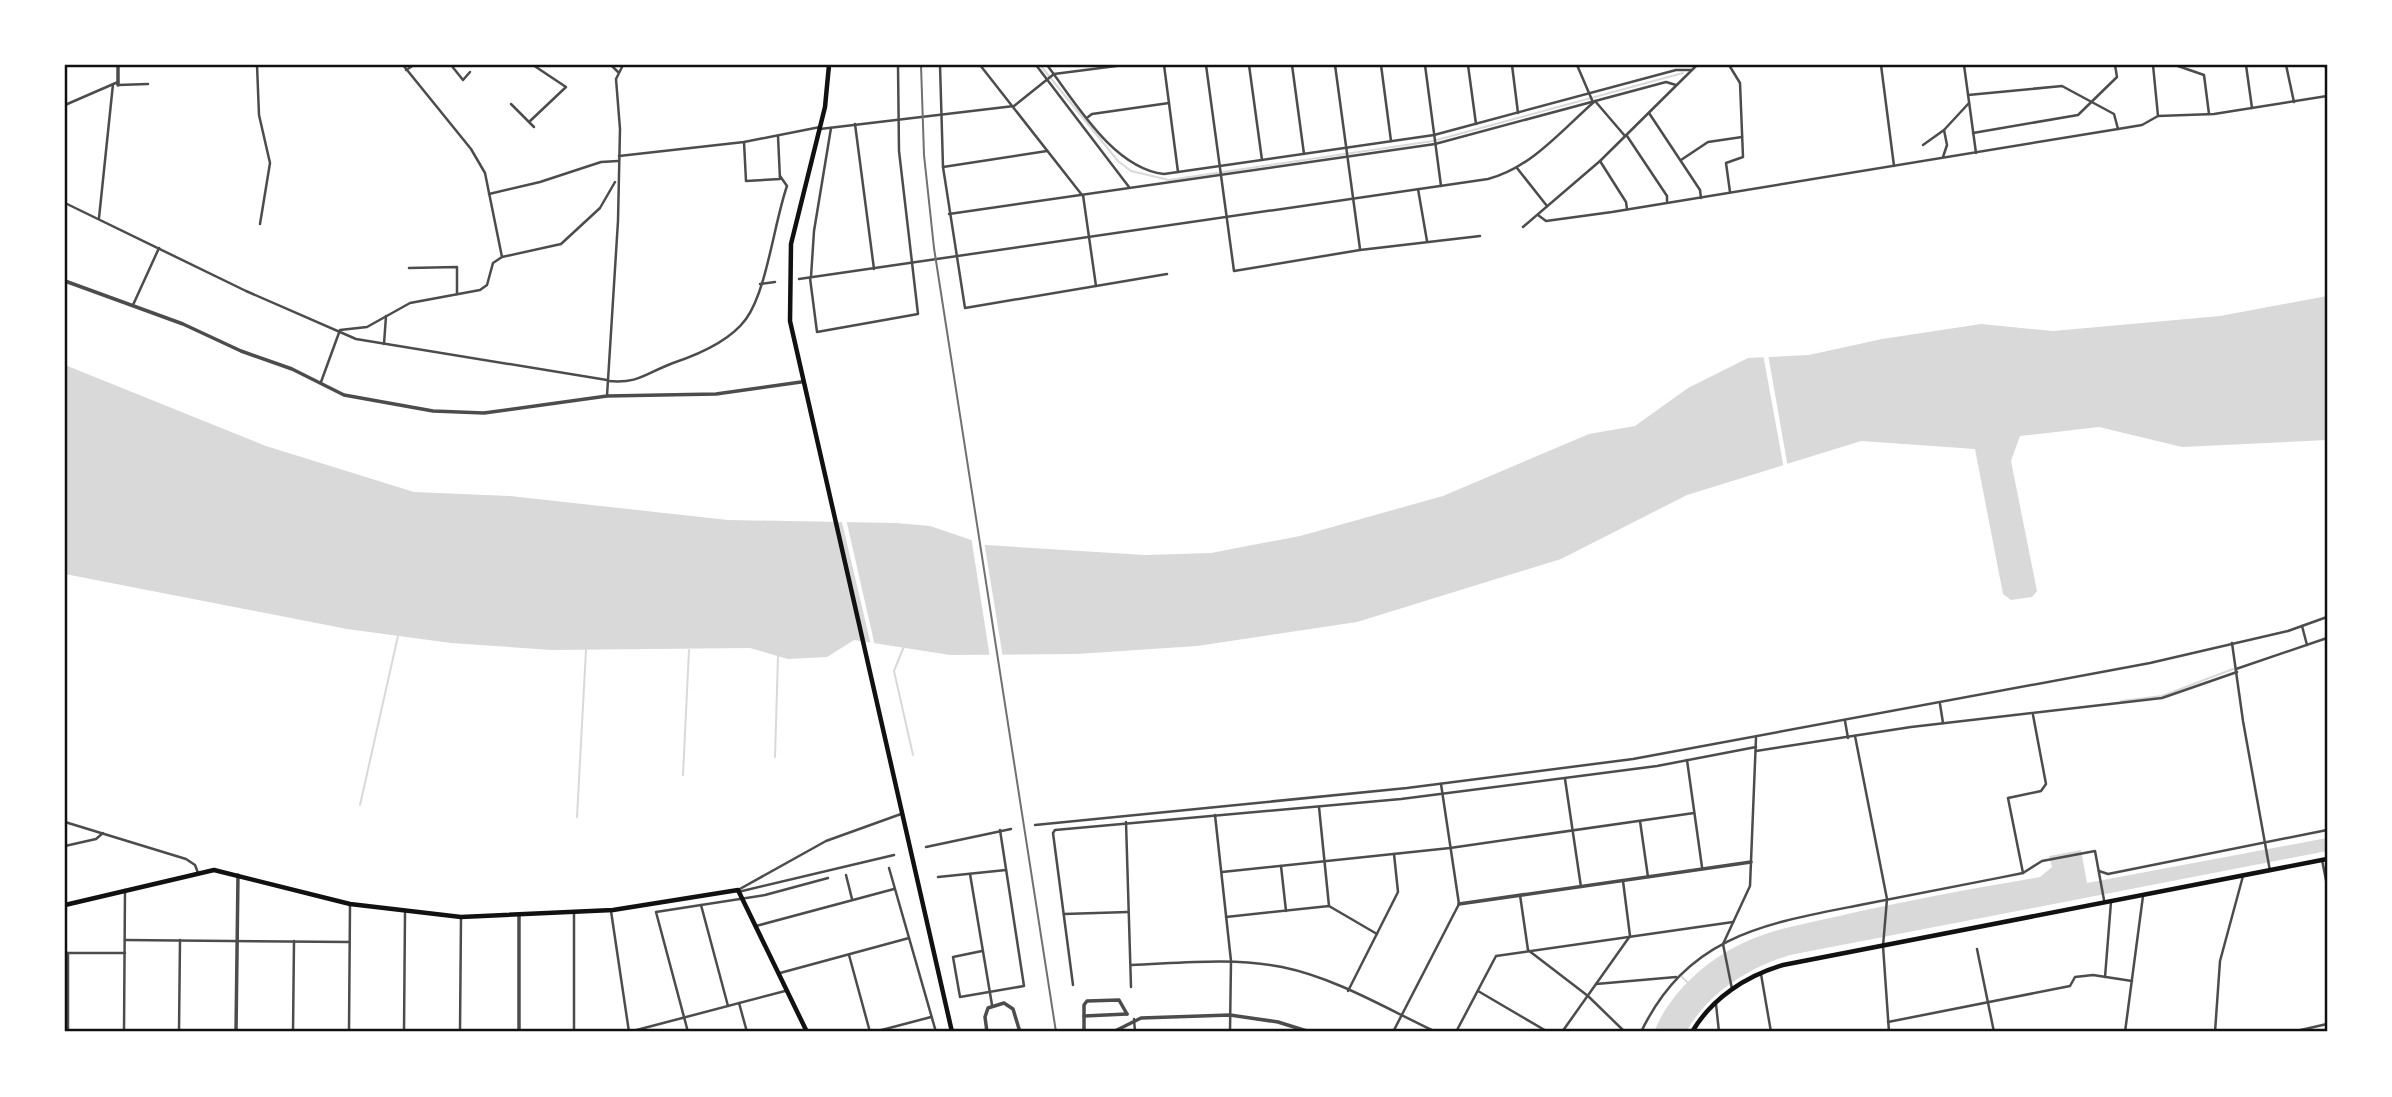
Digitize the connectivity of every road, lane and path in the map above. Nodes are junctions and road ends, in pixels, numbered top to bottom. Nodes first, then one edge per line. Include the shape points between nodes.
1 (118, 65) edge
2 (257, 65) edge
3 (403, 65) edge
4 (414, 65) edge
5 (451, 65) edge
6 (533, 65) edge
7 (611, 65) edge
8 (623, 65) edge
9 (829, 65) edge
10 (898, 65) edge
11 (940, 65) edge
12 (980, 65) edge
13 (1036, 65) edge
14 (1046, 65) edge
15 (1122, 65) edge
16 (1164, 65) edge
17 (1206, 65) edge
18 (1249, 65) edge
19 (1292, 65) edge
20 (1335, 65) edge
21 (1381, 65) edge
22 (1425, 65) edge
23 (1468, 65) edge
24 (1512, 65) edge
25 (1577, 65) edge
26 (1697, 65) edge
27 (1729, 65) edge
28 (1881, 65) edge
29 (1964, 65) edge
30 (2115, 65) edge
31 (2153, 65) edge
32 (2175, 65) edge
33 (2246, 65) edge
34 (2286, 65) edge
35 (2325, 65) edge
36 (406, 70) junction
37 (1691, 70) junction
38 (2327, 70) edge
39 (470, 72) dead end
40 (618, 72) junction
41 (1054, 74) junction
42 (1048, 79) junction
43 (116, 84) junction
44 (148, 84) dead end
45 (1675, 85) junction
46 (1590, 93) junction
47 (1968, 95) junction
48 (2327, 96) edge
49 (1594, 101) junction
50 (2091, 102) junction
51 (2294, 102) junction
52 (1169, 103) junction
53 (1969, 103) junction
54 (511, 104) dead end
55 (65, 105) edge
56 (1014, 106) junction
57 (2252, 108) junction
58 (1518, 113) junction
59 (1649, 113) junction
60 (2209, 114) junction
61 (941, 116) junction
62 (2158, 116) junction
63 (1088, 117) junction
64 (897, 118) junction
65 (529, 122) junction
66 (855, 124) junction
67 (1476, 124) junction
68 (534, 127) dead end
69 (831, 127) junction
70 (820, 128) junction
71 (2118, 129) junction
72 (1944, 130) junction
73 (1973, 133) junction
74 (778, 135) junction
75 (1434, 135) junction
76 (1626, 135) junction
77 (1742, 137) junction
78 (1391, 141) junction
79 (744, 142) junction
80 (1435, 144) junction
81 (1923, 145) dead end
82 (1346, 147) junction
83 (1048, 151) junction
84 (1976, 153) junction
85 (1304, 154) junction
86 (619, 156) junction
87 (1348, 156) junction
88 (1942, 159) junction
89 (1262, 160) junction
90 (1681, 160) junction
91 (618, 161) junction
92 (1600, 161) junction
93 (1220, 166) junction
94 (1894, 166) junction
95 (943, 167) junction
96 (1517, 168) junction
97 (1178, 172) junction
98 (1221, 175) junction
99 (780, 176) junction
100 (616, 179) junction
101 (1441, 186) junction
102 (1129, 187) junction
103 (1418, 189) junction
104 (1730, 193) junction
105 (489, 194) junction
106 (1082, 194) junction
107 (1701, 198) junction
108 (1353, 199) junction
109 (1667, 201) junction
110 (65, 203) edge
111 (1547, 206) junction
112 (1627, 209) junction
113 (949, 214) junction
114 (1538, 215) junction
115 (1226, 217) junction
116 (99, 218) junction
117 (260, 224) dead end
118 (1523, 227) dead end
119 (1480, 236) dead end
120 (1089, 237) junction
121 (1427, 242) junction
122 (159, 248) junction
123 (1360, 250) junction
124 (957, 256) junction
125 (502, 257) junction
126 (911, 263) junction
127 (409, 268) dead end
128 (874, 269) junction
129 (1167, 274) dead end
130 (810, 277) junction
131 (799, 279) dead end
132 (65, 281) edge
133 (775, 282) dead end
134 (760, 284) junction
135 (1096, 286) junction
136 (457, 294) junction
137 (133, 305) junction
138 (386, 316) junction
139 (340, 330) junction
140 (384, 344) junction
141 (607, 381) junction
142 (801, 382) junction
143 (321, 384) junction
144 (607, 396) junction
145 (2327, 617) edge
146 (2302, 626) junction
147 (2327, 638) edge
148 (2232, 643) junction
149 (2306, 645) junction
150 (2236, 670) junction
151 (1941, 704) junction
152 (2033, 715) junction
153 (1845, 721) junction
154 (1943, 723) junction
155 (1855, 736) junction
156 (1756, 738) junction
157 (1848, 738) junction
158 (1756, 749) junction
159 (1687, 760) junction
160 (1565, 778) junction
161 (1441, 784) junction
162 (1443, 794) junction
163 (1319, 807) junction
164 (1695, 813) junction
165 (901, 814) junction
166 (1215, 815) junction
167 (1640, 821) junction
168 (65, 822) edge
169 (1126, 822) junction
170 (1035, 825) dead end
171 (1011, 829) dead end
172 (1572, 830) junction
173 (2327, 830) edge
174 (1000, 831) junction
175 (103, 833) junction
176 (2264, 843) junction
177 (65, 846) edge
178 (926, 847) dead end
179 (1450, 848) junction
180 (1395, 854) junction
181 (894, 855) dead end
182 (2325, 859) edge
183 (1325, 861) junction
184 (1751, 862) junction
185 (1281, 866) junction
186 (889, 869) dead end
187 (1703, 869) junction
188 (2269, 869) junction
189 (1006, 870) junction
190 (2099, 871) junction
191 (1222, 872) junction
192 (198, 873) junction
193 (2023, 873) junction
194 (970, 874) junction
195 (238, 875) junction
196 (846, 875) dead end
197 (2244, 876) junction
198 (937, 877) dead end
199 (1648, 877) junction
200 (828, 878) dead end
201 (1623, 881) junction
202 (2327, 885) edge
203 (1581, 887) junction
204 (894, 888) junction
205 (125, 890) junction
206 (738, 891) junction
207 (1520, 895) junction
208 (2143, 896) junction
209 (741, 898) junction
210 (852, 901) junction
211 (2107, 901) junction
212 (1887, 902) junction
213 (350, 904) junction
214 (1459, 904) junction
215 (65, 905) edge
216 (701, 905) junction
217 (1329, 906) junction
218 (611, 911) junction
219 (1286, 911) junction
220 (1128, 912) junction
221 (405, 913) junction
222 (574, 914) junction
223 (1064, 914) junction
224 (519, 916) junction
225 (461, 917) junction
226 (1226, 917) junction
227 (1733, 922) junction
228 (755, 927) junction
229 (1377, 934) junction
230 (1630, 936) junction
231 (909, 938) junction
232 (125, 940) junction
233 (180, 940) junction
234 (237, 941) junction
235 (294, 941) junction
236 (349, 942) junction
237 (1724, 942) junction
238 (1883, 943) junction
239 (1977, 949) dead end
240 (1528, 950) junction
241 (982, 951) junction
242 (67, 953) edge
243 (125, 954) junction
244 (849, 955) junction
245 (1231, 961) junction
246 (1130, 965) junction
247 (1760, 973) junction
248 (777, 974) junction
249 (1677, 977) junction
250 (2105, 977) junction
251 (2132, 981) junction
252 (1596, 984) junction
253 (1073, 985) dead end
254 (1131, 987) dead end
255 (1732, 987) junction
256 (785, 990) junction
257 (1348, 991) junction
258 (1478, 991) junction
259 (989, 992) junction
260 (1588, 996) junction
261 (739, 1003) junction
262 (1988, 1003) junction
263 (1716, 1004) junction
264 (992, 1005) junction
265 (728, 1006) junction
266 (1127, 1014) junction
267 (1230, 1015) junction
268 (1084, 1016) junction
269 (1401, 1016) junction
270 (931, 1017) junction
271 (684, 1018) junction
272 (1135, 1019) junction
273 (1888, 1022) junction
274 (2327, 1024) edge
275 (68, 1032) edge
276 (124, 1032) edge
277 (179, 1032) edge
278 (236, 1032) edge
279 (293, 1032) edge
280 (349, 1032) edge
281 (404, 1032) edge
282 (460, 1032) edge
283 (519, 1032) edge
284 (574, 1032) edge
285 (629, 1032) edge
286 (688, 1032) edge
287 (747, 1032) edge
288 (807, 1032) edge
289 (872, 1032) edge
290 (936, 1032) edge
291 (952, 1032) edge
292 (987, 1032) edge
293 (1020, 1032) edge
294 (1084, 1032) edge
295 (1113, 1032) edge
296 (1135, 1032) edge
297 (1230, 1032) edge
298 (1310, 1032) edge
299 (1392, 1032) edge
300 (1436, 1032) edge
301 (1457, 1032) edge
302 (1548, 1032) edge
303 (1562, 1032) edge
304 (1625, 1032) edge
305 (1641, 1032) edge
306 (1692, 1032) edge
307 (1719, 1032) edge
308 (1771, 1032) edge
309 (1889, 1032) edge
310 (1994, 1032) edge
311 (2125, 1032) edge
312 (2215, 1032) edge
313 (2292, 1032) edge

1 - 43 street
2 - 117 street via 259,115 270,163
3 - 36 street
4 - 36 street
5 - 39 street via 463,80
6 - 65 street via 566,87
7 - 40 street
8 - 40 street
9 - 70 main road
10 - 64 street
11 - 61 street
12 - 56 street
13 - 42 street
14 - 41 street
15 - 41 street
16 - 52 street
17 - 93 street
18 - 89 street
19 - 85 street
20 - 82 street
21 - 78 street
22 - 75 street
23 - 67 street
24 - 58 street
25 - 46 street
26 - 37 street
27 - 77 street via 1740,83
28 - 94 street
29 - 47 street
30 - 50 street via 2117,77
31 - 62 street
32 - 60 street via 2204,75
33 - 57 street
34 - 51 street
35 - 38 street
36 - 105 street via 478,159
37 - 45 street
37 - 46 street
40 - 86 street
41 - 42 street
41 - 63 street
42 - 56 street
42 - 102 street
43 - 44 street
43 - 55 street
43 - 116 street
45 - 49 street via 1666,82
45 - 59 street
46 - 49 street
46 - 58 street
47 - 50 street via 2062,86
47 - 53 street
48 - 51 street
49 - 76 street
49 - 80 street
49 - 96 street
50 - 71 street via 2114,114
50 - 73 street via 2078,115
51 - 57 street
52 - 63 street
52 - 97 street
53 - 72 street
53 - 73 street
54 - 65 street
56 - 61 street
56 - 83 street
57 - 60 street
58 - 67 street
59 - 76 street
59 - 90 street
60 - 62 street
61 - 64 street
61 - 95 street
62 - 71 street via 2142,125
63 - 97 street via 1127,162 1151,172
64 - 66 street
64 - 126 street
65 - 68 street
66 - 69 street
66 - 128 street
67 - 75 street
69 - 70 street
69 - 130 street
70 - 74 street
70 - 142 main road via 791,244 788,275 790,321
71 - 84 street
72 - 81 street
72 - 88 street via 1947,145
73 - 84 street
74 - 79 street
74 - 99 street
75 - 78 street
75 - 80 street
76 - 92 street
76 - 109 street
77 - 90 street via 1708,142
77 - 104 street via 1743,157 1725,167
78 - 82 street
79 - 86 street
79 - 99 street via 746,181
80 - 87 street
80 - 101 street
82 - 85 street
82 - 87 street
83 - 95 street
83 - 106 street
84 - 88 street
85 - 89 street
86 - 91 street
87 - 98 street
87 - 108 street
88 - 94 street
89 - 93 street
90 - 107 street
91 - 100 street
91 - 105 street
92 - 111 street
92 - 112 street
93 - 97 street
93 - 98 street
94 - 104 street
95 - 113 street
96 - 101 street via 1488,179
96 - 111 street
98 - 102 street
98 - 115 street
99 - 134 street via 787,186
100 - 125 street via 600,208 561,244
100 - 141 street via 615,297
101 - 103 street
102 - 106 street
103 - 108 street
103 - 121 street
104 - 107 street
105 - 125 street
106 - 113 street
106 - 120 street
107 - 109 street
108 - 115 street
108 - 123 street
109 - 112 street
110 - 116 street
111 - 114 street
112 - 114 street via 1546,220
113 - 124 street
114 - 118 street
115 - 120 street
115 - 123 street via 1234,271
116 - 122 street
119 - 121 street
120 - 124 street
120 - 135 street
121 - 123 street
122 - 137 street
122 - 139 street
124 - 126 street
124 - 135 street via 965,308
125 - 136 street via 493,263 486,287
126 - 128 street
126 - 130 street via 918,314 817,332
127 - 136 street via 457,267
128 - 130 street
129 - 135 street
130 - 131 street
132 - 137 street
133 - 134 street
134 - 141 street via 747,318 699,354 631,383
136 - 138 street via 404,305
137 - 143 street
138 - 139 street via 367,327
138 - 140 street
139 - 140 street via 356,339
139 - 143 street
140 - 141 street
141 - 144 street
142 - 144 street via 716,394
142 - 165 main road
143 - 144 street via 344,395 457,413 511,411
145 - 146 street
146 - 148 street
146 - 149 street
147 - 149 street
148 - 150 street
148 - 151 street
149 - 150 street
150 - 152 street via 2162,698
150 - 176 street
151 - 153 street
151 - 154 street
152 - 154 street
152 - 193 street via 2046,784 2041,791 2008,798
153 - 156 street
153 - 157 street
154 - 155 street
155 - 157 street
155 - 212 street
156 - 158 street
156 - 161 street via 1571,769
157 - 158 street
158 - 159 street
158 - 184 street
159 - 160 street
159 - 164 street
160 - 162 street
160 - 172 street
161 - 162 street
161 - 170 street
162 - 163 street
162 - 179 street
163 - 166 street
163 - 183 street
164 - 167 street
164 - 187 street
165 - 206 street via 826,841
165 - 291 main road
166 - 169 street
166 - 191 street
167 - 172 street
167 - 199 street
168 - 175 street
169 - 220 street
169 - 223 street via 1075,826 1053,833
171 - 174 street
172 - 179 street
172 - 203 street
173 - 176 street
174 - 178 street
174 - 189 street
175 - 177 street
175 - 192 street via 186,859
176 - 188 street
176 - 190 street via 2108,874
179 - 180 street
179 - 214 street
180 - 183 street
180 - 229 street via 1398,891
181 - 206 street
182 - 188 main road
182 - 202 street
183 - 185 street
183 - 217 street
184 - 187 street
184 - 227 street via 1750,886
185 - 191 street
185 - 219 street
186 - 204 street
187 - 199 street
188 - 197 main road
189 - 194 street
189 - 259 street via 1024,986
190 - 193 street via 2095,851 2042,861
190 - 211 street
191 - 226 street
192 - 195 main road via 218,870
192 - 205 main road
193 - 212 street
194 - 198 street
194 - 241 street
195 - 213 main road
195 - 234 street
196 - 210 street
197 - 208 main road
197 - 312 street via 2220,961
199 - 201 street
200 - 209 street
201 - 203 street
201 - 230 street
203 - 207 street
204 - 210 street
204 - 231 street
205 - 215 main road
205 - 232 street
206 - 209 main road
206 - 218 main road
207 - 214 street
207 - 240 street
208 - 211 main road
208 - 251 street
209 - 216 street
209 - 228 main road
210 - 228 street
211 - 238 main road
211 - 250 street
212 - 237 street via 1782,920
212 - 238 street
213 - 221 main road
213 - 236 street
214 - 269 street
216 - 265 street
216 - 271 street via 656,912
217 - 219 street
217 - 229 street
218 - 222 main road
218 - 285 street
219 - 226 street
220 - 223 street
220 - 246 street
221 - 225 main road
221 - 281 street
222 - 224 main road
222 - 284 street
223 - 253 street
224 - 225 main road
224 - 283 street
225 - 282 street
226 - 245 street
227 - 230 street
227 - 237 street
228 - 248 main road
229 - 257 street
230 - 240 street
230 - 252 street
231 - 244 street
231 - 270 street
232 - 233 street
232 - 243 street
233 - 234 street
233 - 277 street
234 - 235 street
234 - 278 street
235 - 236 street
235 - 279 street
236 - 280 street
237 - 249 street
237 - 255 street
238 - 247 main road
238 - 273 street
239 - 262 street
240 - 258 street via 1496,956
240 - 260 street
241 - 259 street
241 - 259 street via 953,960 960,997
242 - 243 street
242 - 275 street
243 - 276 street
244 - 248 street
244 - 289 street
245 - 246 street
245 - 257 street via 1284,968
245 - 267 street
246 - 254 street
247 - 255 main road
247 - 308 street
248 - 256 main road
249 - 252 street
249 - 305 street
250 - 251 street
250 - 262 street via 2075,977 2070,986
251 - 311 street
252 - 260 street
255 - 263 main road
256 - 261 street
256 - 288 main road
257 - 269 street
258 - 301 street
258 - 302 street
259 - 264 street
260 - 303 street
260 - 304 street
261 - 265 street
261 - 287 street
262 - 273 street
262 - 310 street
263 - 306 main road
263 - 307 street
264 - 292 street via 985,1017
264 - 293 street via 1004,1003 1013,1009
265 - 271 street
266 - 268 street
266 - 268 street via 1119,1000 1096,1000 1084,1003
266 - 272 street
267 - 272 street
267 - 297 street
267 - 298 street
268 - 294 street
269 - 299 street
269 - 300 street
270 - 289 street
270 - 290 street
271 - 285 street
271 - 286 street
272 - 295 street
272 - 296 street
273 - 309 street
274 - 313 street

